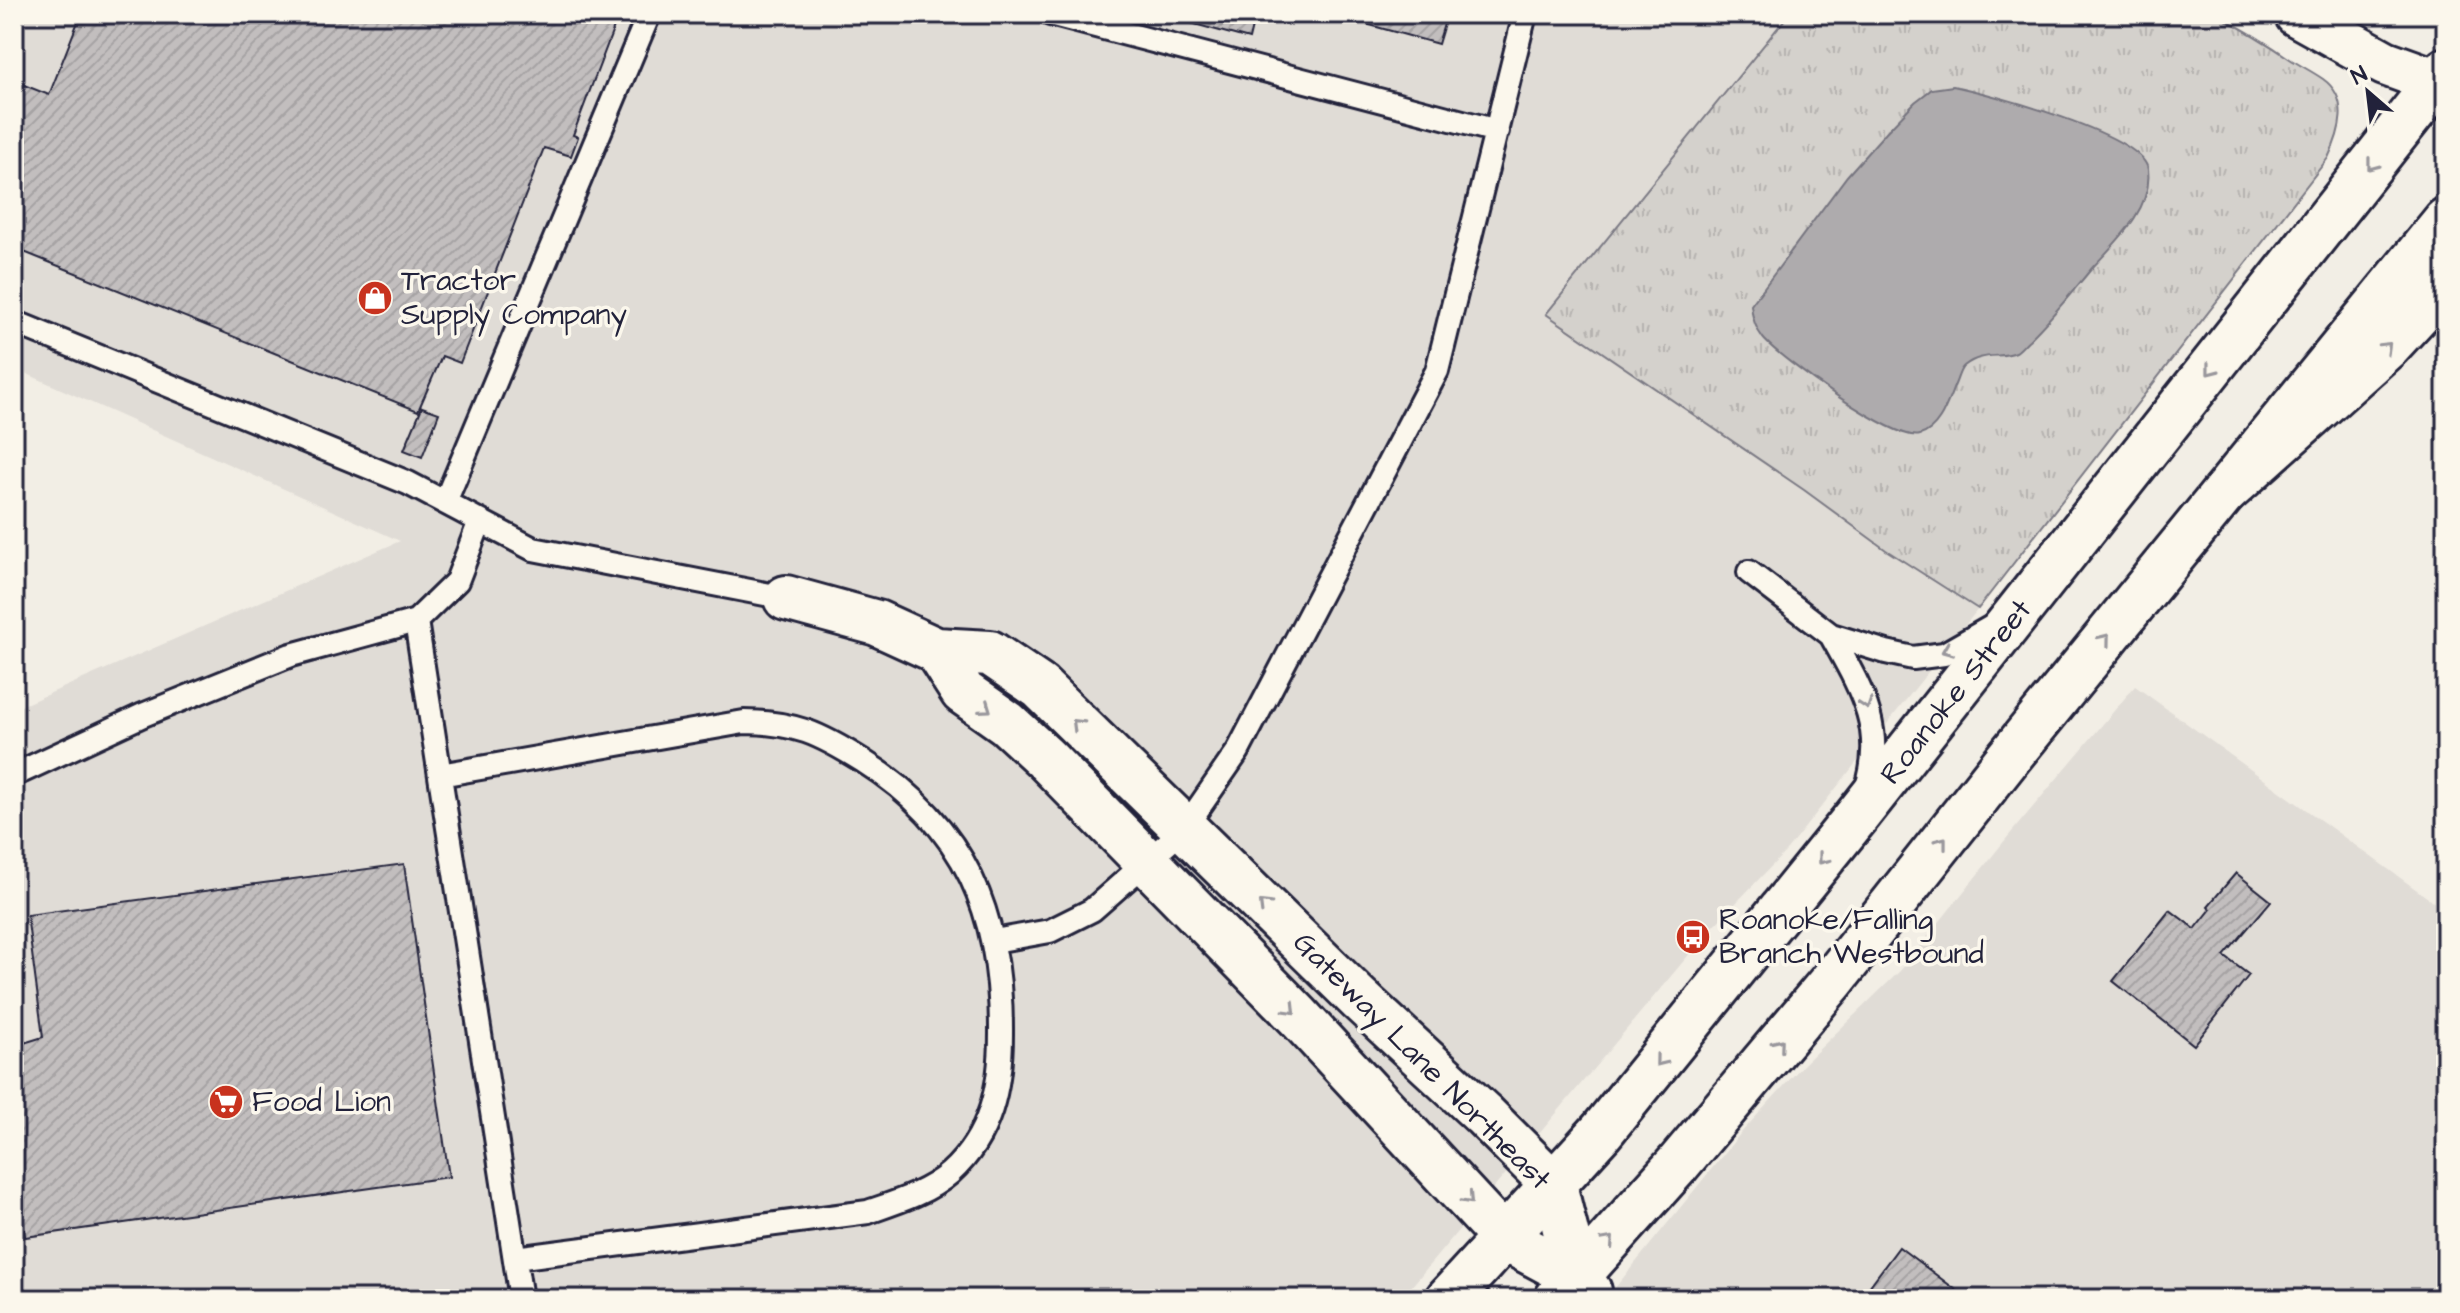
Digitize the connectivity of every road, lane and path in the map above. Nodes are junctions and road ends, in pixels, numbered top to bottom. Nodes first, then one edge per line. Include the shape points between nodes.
1 (649, 14) edge
2 (1050, 14) edge
3 (1525, 14) edge
4 (2297, 14) edge
5 (2443, 79) edge
6 (1497, 131) junction
7 (2446, 220) edge
8 (2446, 283) edge
9 (14, 322) edge
10 (2224, 493) junction
11 (445, 502) junction
12 (480, 521) junction
13 (1749, 572) dead end
14 (2035, 593) junction
15 (786, 598) joint
16 (416, 621) junction
17 (1831, 635) junction
18 (936, 650) junction
19 (14, 775) edge
20 (440, 775) junction
21 (1857, 816) junction
22 (1184, 829) junction
23 (1148, 863) junction
24 (994, 941) junction
25 (1554, 1185) junction
26 (1504, 1238) junction
27 (515, 1258) junction
28 (1577, 1292) edge
29 (521, 1299) edge
30 (1448, 1299) edge

1 - 11 lane
2 - 6 lane
3 - 6 lane
4 - 5 main road via 2385,63
5 -> 14 main road, Roanoke Street
6 - 22 lane via 1437,371 1238,751
7 - 10 main road
10 -> 8 main road via 2388,346
9 - 11 lane
28 -> 10 main road
11 - 12 lane
12 - 15 lane via 533,549
12 - 16 lane via 457,581
13 - 17 lane
14 -> 17 lane via 1944,654 1913,658
14 - 21 main road, Roanoke Street
15 - 18 main road, Gateway Lane Northeast via 877,623
16 - 19 lane via 291,655
16 - 20 lane
17 -> 21 lane via 1862,691 1872,723 1873,767
22 -> 18 main road, Gateway Lane Northeast via 1040,687 990,653
18 -> 23 main road, Gateway Lane Northeast via 963,692 1045,758
20 - 24 lane via 744,722 804,729 875,768 942,827 971,876
20 - 27 lane
21 -> 25 main road, Roanoke Street
22 - 23 lane
25 -> 22 main road, Gateway Lane Northeast
23 - 24 lane via 1092,910 1050,931
23 -> 26 main road, Gateway Lane Northeast
24 - 27 lane via 1001,1020 996,1098 980,1137 950,1173 910,1198 868,1212
25 - 26 main road, Roanoke Street
25 - 28 main road, Gateway Lane Northeast
26 - 28 main road, Gateway Lane Northeast
26 - 30 main road, Roanoke Street
27 - 29 lane

